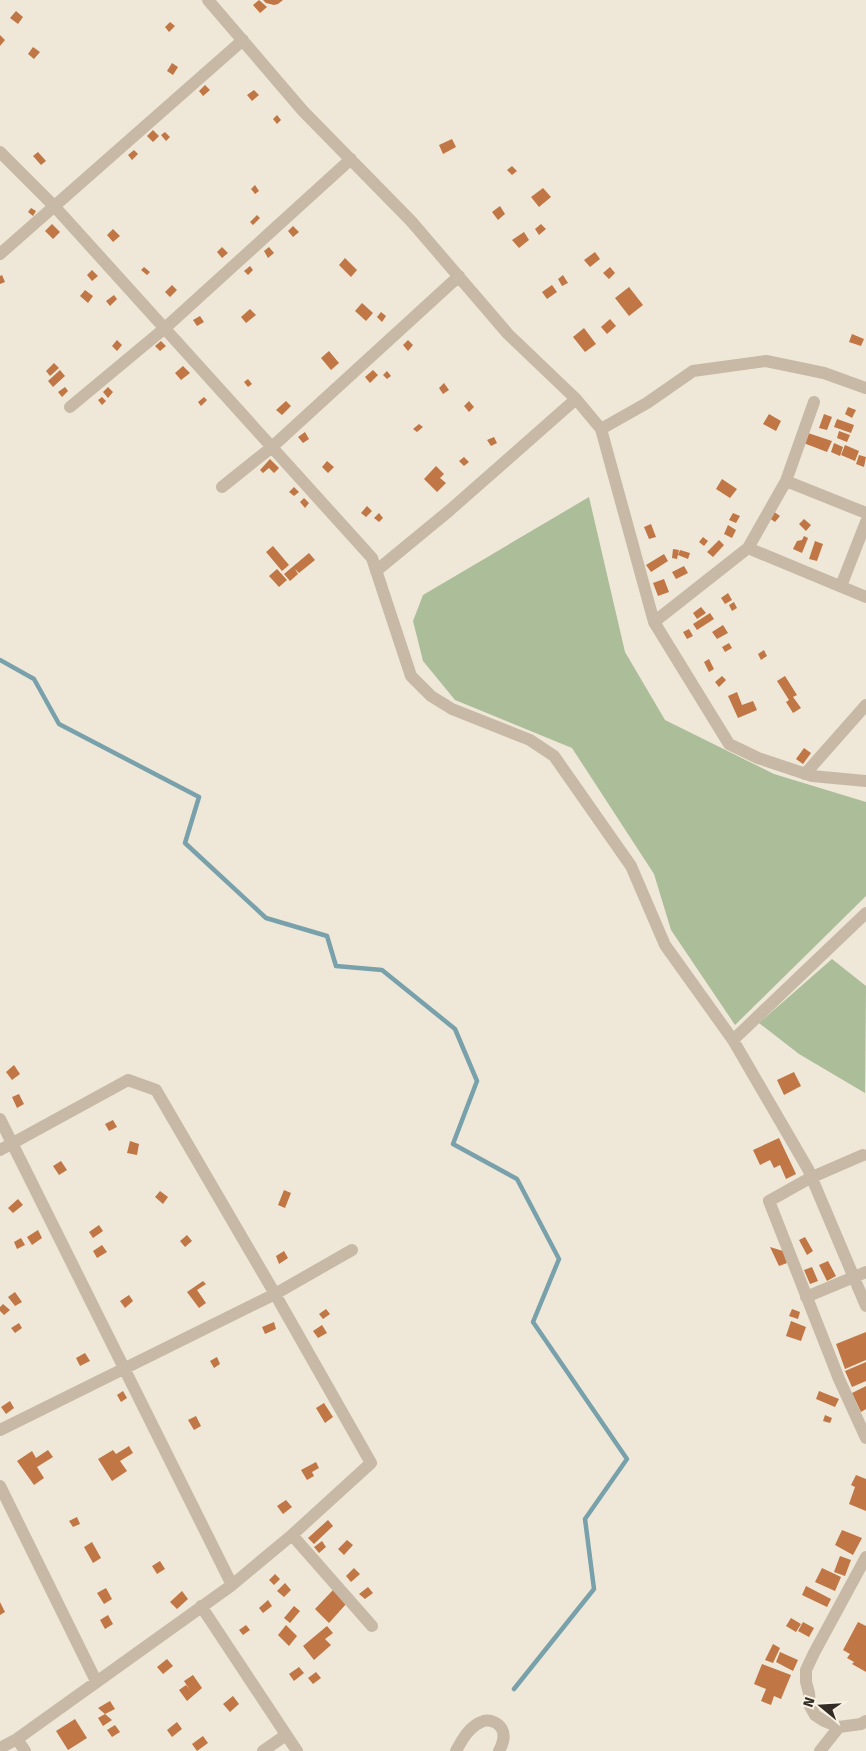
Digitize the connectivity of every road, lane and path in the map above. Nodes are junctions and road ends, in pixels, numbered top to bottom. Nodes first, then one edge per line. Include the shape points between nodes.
1 (208, 0) edge
2 (243, 40) junction
3 (0, 152) edge
4 (351, 159) junction
5 (55, 207) junction
6 (0, 254) edge
7 (459, 276) junction
8 (164, 328) junction
9 (866, 388) edge
10 (576, 399) junction
11 (814, 402) dead end
12 (70, 407) dead end
13 (601, 429) junction
14 (272, 447) junction
15 (786, 481) junction
16 (222, 487) dead end
17 (866, 513) edge
18 (866, 522) edge
19 (748, 548) junction
20 (376, 571) junction
21 (841, 586) junction
22 (866, 597) edge
23 (654, 622) junction
24 (866, 705) edge
25 (805, 774) junction
26 (866, 781) edge
27 (866, 913) edge
28 (733, 1040) junction
29 (0, 1119) edge
30 (12, 1143) junction
31 (0, 1150) edge
32 (863, 1155) dead end
33 (810, 1178) junction
34 (352, 1250) dead end
35 (860, 1274) edge
36 (275, 1294) junction
37 (806, 1296) junction
38 (866, 1306) edge
39 (125, 1368) junction
40 (0, 1430) edge
41 (866, 1438) edge
42 (0, 1486) edge
43 (292, 1535) junction
44 (866, 1557) edge
45 (232, 1584) junction
46 (201, 1606) junction
47 (372, 1626) dead end
48 (96, 1681) junction
49 (866, 1721) edge
50 (839, 1727) junction
51 (286, 1735) junction
52 (17, 1739) junction
53 (0, 1748) edge
54 (25, 1751) edge
55 (263, 1751) edge
56 (297, 1751) edge
57 (456, 1751) edge
58 (499, 1751) edge
59 (820, 1751) edge

1 - 2 street
2 - 4 street via 303,110
2 - 5 street
3 - 5 street
4 - 7 street via 411,220
4 - 8 street
5 - 6 street
5 - 8 street
7 - 10 street via 508,334
7 - 14 street
8 - 12 street
8 - 14 street
9 - 13 street via 824,373 766,361 693,371 647,403
10 - 13 street
10 - 20 street
11 - 15 street
13 - 23 street
14 - 16 street
14 - 20 street via 372,558
15 - 17 street
15 - 19 street
18 - 21 street
19 - 21 street
19 - 23 street
20 - 28 street via 411,676 430,696 530,740 554,756 631,866 665,945
21 - 22 street
23 - 25 street via 729,744
24 - 25 street
25 - 26 street
27 - 28 street
28 - 33 street
29 - 30 street
30 - 31 street
30 - 36 street via 128,1080 156,1090
30 - 39 street
32 - 33 street
33 - 35 street
33 - 37 street via 769,1201
34 - 36 street
35 - 37 street
35 - 38 street
36 - 39 street
36 - 43 street via 371,1463
37 - 41 street
39 - 40 street
39 - 45 street
42 - 48 street
43 - 45 street
43 - 47 street
44 - 50 street via 806,1670 810,1706 815,1715
45 - 46 street
46 - 48 street
46 - 51 street
48 - 52 street
49 - 50 street
50 - 59 street
51 - 55 street
51 - 56 street
52 - 53 street
52 - 54 street
57 - 58 street via 467,1732 488,1720 504,1733

